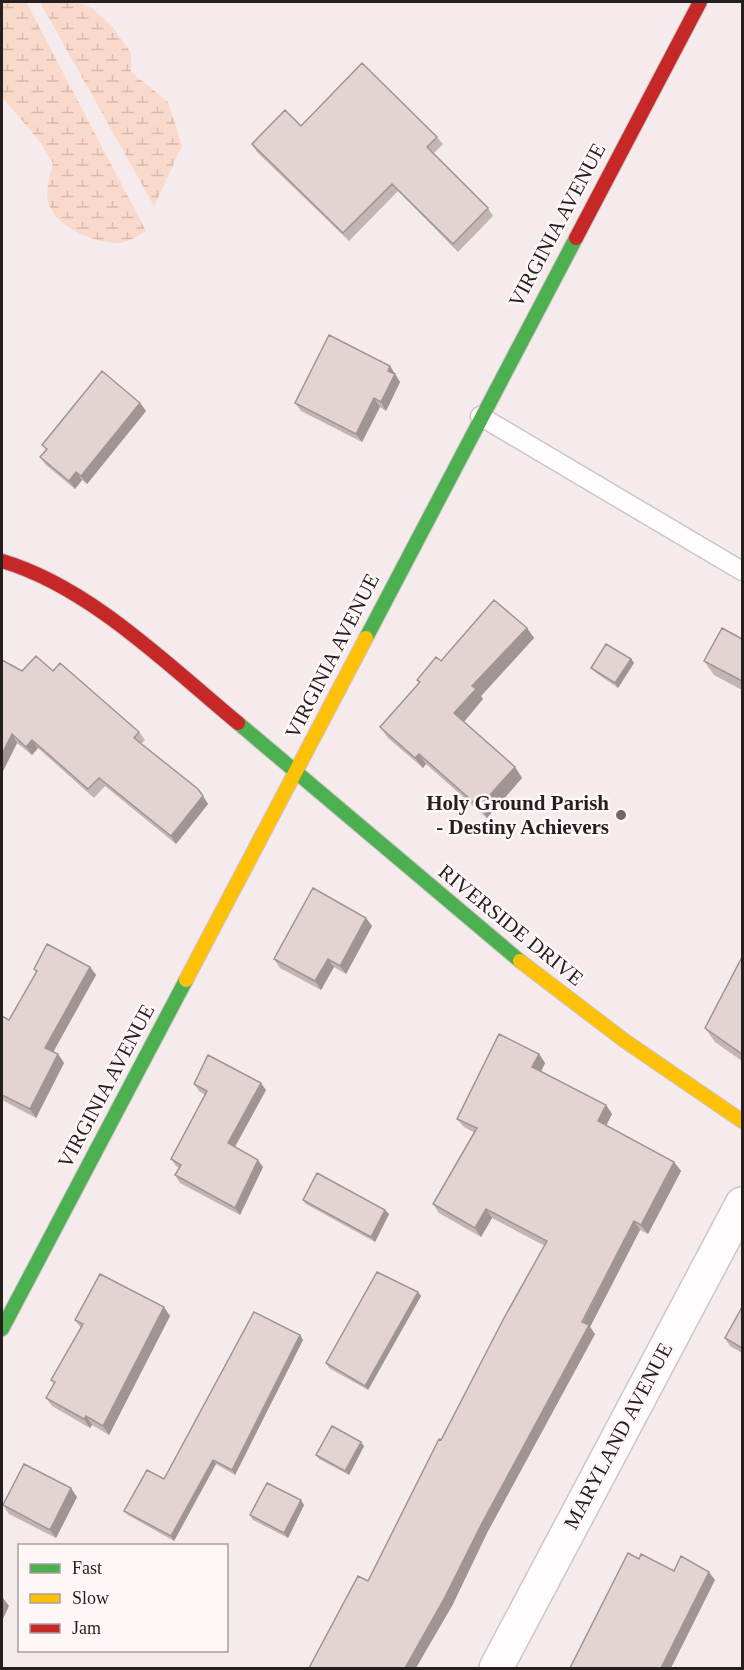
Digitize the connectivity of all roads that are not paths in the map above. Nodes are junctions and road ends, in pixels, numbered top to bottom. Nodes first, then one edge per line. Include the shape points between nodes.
1 (700, 2) edge
2 (480, 416) junction
3 (2, 561) edge
4 (742, 571) edge
5 (297, 770) junction
6 (742, 1121) edge
7 (742, 1204) edge
8 (2, 1329) edge
9 (496, 1668) edge

1 - 2 street, VIRGINIA AVENUE
2 - 4 lane
2 - 5 street, VIRGINIA AVENUE
3 - 5 street, RIVERSIDE DRIVE via 50,579 98,611
5 - 6 street, RIVERSIDE DRIVE via 547,982 679,1082
5 - 8 street, VIRGINIA AVENUE
7 - 9 street, MARYLAND AVENUE

